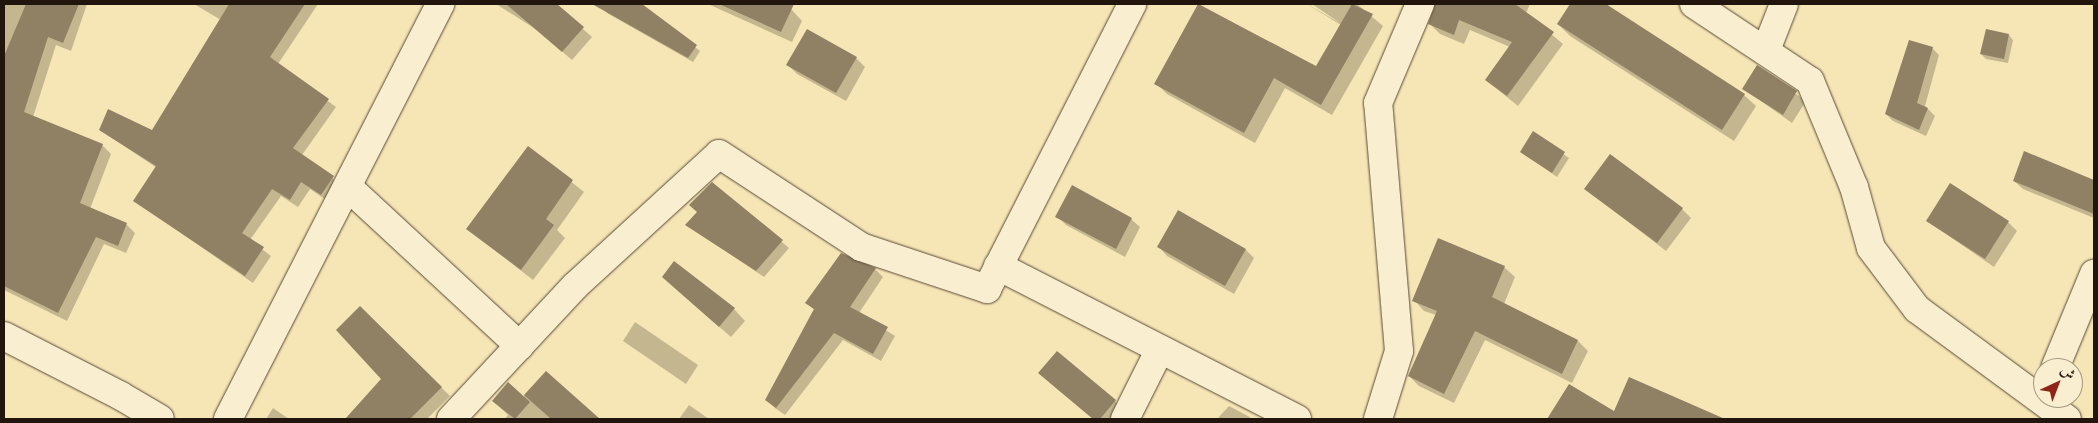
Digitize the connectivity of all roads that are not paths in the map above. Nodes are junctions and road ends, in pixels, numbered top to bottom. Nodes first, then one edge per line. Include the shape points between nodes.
1 (440, 4) edge
2 (1132, 4) edge
3 (1420, 4) edge
4 (1694, 4) edge
5 (1784, 4) edge
6 (1766, 50) junction
7 (348, 187) junction
8 (998, 266) junction
9 (2094, 274) edge
10 (4, 336) edge
11 (520, 346) junction
12 (1160, 349) junction
13 (2058, 358) edge
14 (2033, 400) edge
15 (2045, 408) edge
16 (160, 419) edge
17 (228, 419) edge
18 (451, 419) edge
19 (1125, 419) edge
20 (1296, 419) edge
21 (1378, 419) edge
22 (2067, 419) edge

1 - 7 street
2 - 8 street
3 - 21 street via 1378,103 1399,351
4 - 6 street
5 - 6 street
6 - 14 street via 1810,81 1854,187 1871,248 1917,309
7 - 11 street
7 - 17 street
8 - 11 street via 987,289 861,247 719,154 575,286
8 - 12 street
9 - 13 street
10 - 16 street
11 - 18 street
12 - 19 street
12 - 20 street
15 - 22 street

